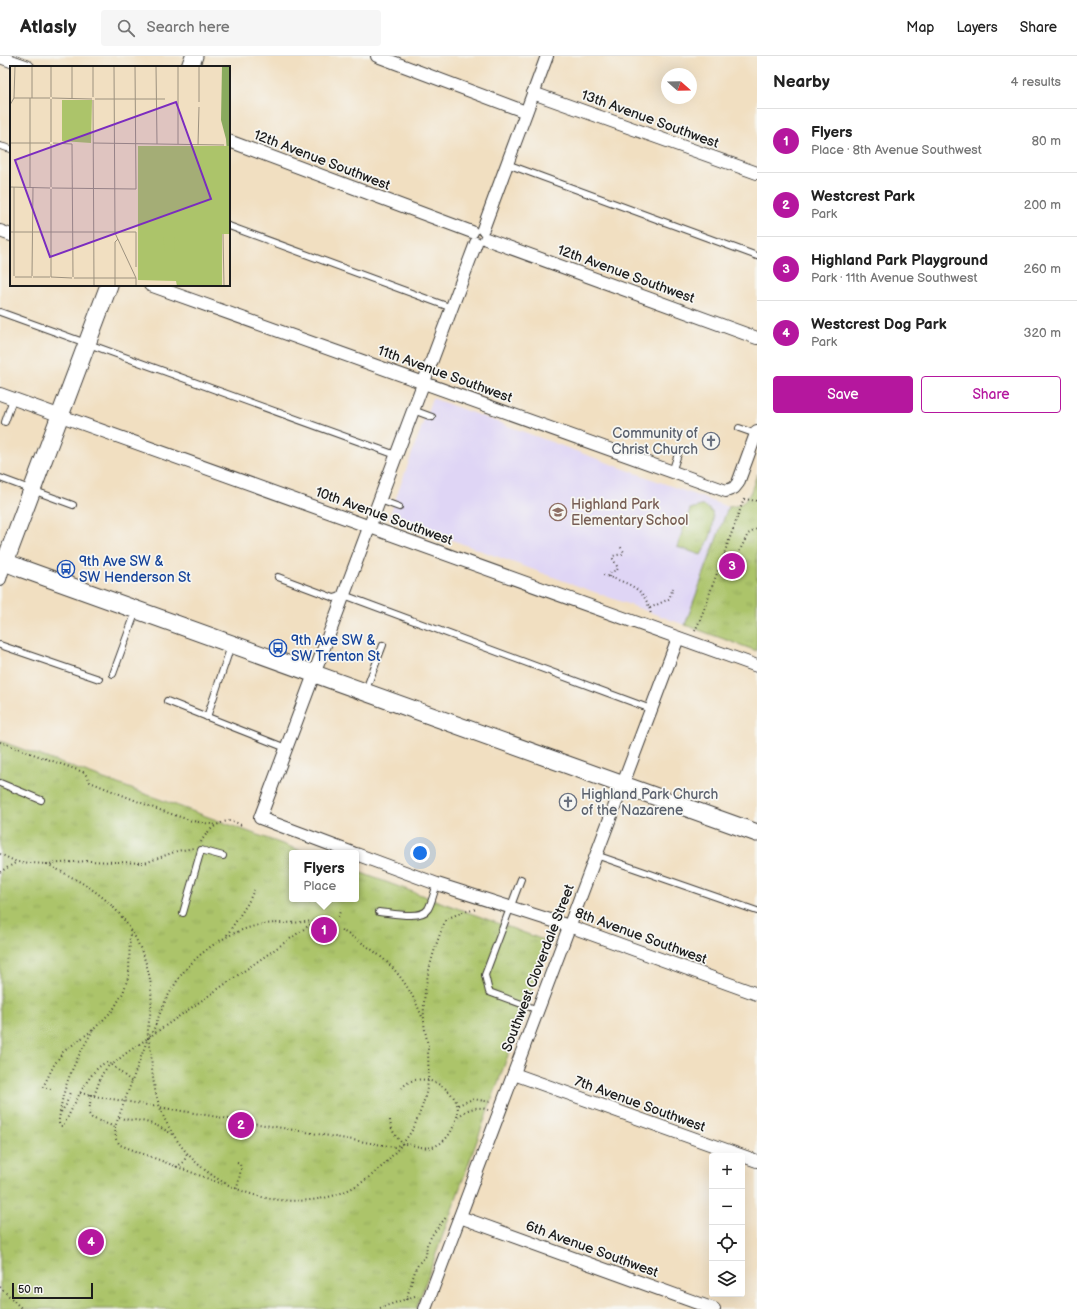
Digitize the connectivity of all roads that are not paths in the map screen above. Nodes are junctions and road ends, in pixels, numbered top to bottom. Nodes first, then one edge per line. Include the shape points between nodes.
1 (194, 56) edge
2 (377, 56) edge
3 (547, 56) edge
4 (0, 57) edge
5 (25, 66) edge
6 (190, 66) edge
7 (533, 93) junction
8 (526, 112) junction
9 (230, 141) edge
10 (0, 146) edge
11 (10, 149) edge
12 (507, 164) junction
13 (757, 173) edge
14 (230, 226) edge
15 (0, 231) edge
16 (10, 235) edge
17 (479, 236) junction
18 (757, 256) edge
19 (109, 286) edge
20 (153, 286) edge
21 (452, 308) junction
22 (0, 312) edge
23 (757, 338) edge
24 (87, 343) junction
25 (424, 382) junction
26 (0, 394) edge
27 (13, 399) junction
28 (414, 410) junction
29 (59, 416) junction
30 (432, 417) dead end
31 (5, 422) dead end
32 (739, 428) dead end
33 (756, 433) edge
34 (679, 451) dead end
35 (396, 455) junction
36 (672, 472) junction
37 (0, 478) edge
38 (32, 490) junction
39 (380, 500) junction
40 (73, 505) dead end
41 (399, 507) dead end
42 (370, 526) junction
43 (3, 563) edge
44 (278, 578) dead end
45 (0, 579) edge
46 (344, 596) junction
47 (137, 610) junction
48 (678, 638) junction
49 (232, 644) junction
50 (0, 645) edge
51 (383, 645) dead end
52 (757, 666) edge
53 (113, 674) dead end
54 (314, 674) junction
55 (100, 679) dead end
56 (365, 692) junction
57 (167, 701) dead end
58 (651, 709) junction
59 (207, 717) junction
60 (286, 748) junction
61 (0, 783) edge
62 (623, 785) junction
63 (41, 800) dead end
64 (757, 833) edge
65 (344, 850) edge
66 (359, 855) edge
67 (596, 855) junction
68 (223, 856) dead end
69 (521, 879) dead end
70 (437, 884) junction
71 (510, 908) junction
72 (757, 911) edge
73 (379, 912) dead end
74 (183, 913) dead end
75 (569, 926) junction
76 (757, 994) edge
77 (538, 1010) junction
78 (514, 1074) junction
79 (757, 1161) edge
80 (454, 1217) junction
81 (425, 1309) edge
82 (714, 1309) edge

1 - 6 street
2 - 8 street
3 - 7 street
4 - 5 street
7 - 8 street
7 - 13 street, 13th Avenue Southwest
8 - 12 street
9 - 17 street, 12th Avenue Southwest
10 - 11 lane
12 - 17 street
12 - 18 lane
14 - 21 lane
15 - 16 street
17 - 21 street
17 - 23 street, 12th Avenue Southwest
19 - 24 street
20 - 25 street, 11th Avenue Southwest
21 - 25 street
22 - 24 lane
24 - 29 street
24 - 35 lane
25 - 28 street
25 - 36 street, 11th Avenue Southwest
26 - 27 street, 10th Avenue Southwest
27 - 29 street, 10th Avenue Southwest
27 - 31 lane
28 - 30 lane
28 - 35 street
29 - 38 street
29 - 42 street, 10th Avenue Southwest
32 - 33 lane
33 - 36 street, 11th Avenue Southwest via 738,483 730,490 726,491
34 - 36 lane
35 - 39 street
37 - 38 lane
38 - 40 lane
38 - 43 street
39 - 41 lane
39 - 42 street
42 - 46 street
42 - 48 street, 10th Avenue Southwest
43 - 45 street
43 - 47 street
44 - 46 lane via 334,598
46 - 54 street
46 - 58 lane
47 - 49 street
47 - 53 lane
48 - 52 street, 10th Avenue Southwest
48 - 58 street, Southwest Cloverdale Street
49 - 54 street
49 - 59 lane
50 - 55 lane
51 - 56 lane
54 - 56 street
54 - 60 street
56 - 62 street
57 - 59 lane
58 - 62 street, Southwest Cloverdale Street
59 - 60 lane
60 - 65 street via 260,818
61 - 63 lane
62 - 64 street
62 - 67 street, Southwest Cloverdale Street
66 - 70 street, 8th Avenue Southwest
67 - 72 lane
67 - 75 street, Southwest Cloverdale Street
68 - 74 lane via 200,850
69 - 71 lane
70 - 71 street, 8th Avenue Southwest
70 - 73 lane via 428,910 424,913 412,915
71 - 75 street, 8th Avenue Southwest
71 - 77 lane via 485,975 489,992
75 - 76 street, 8th Avenue Southwest
75 - 77 street, Southwest Cloverdale Street
77 - 78 street, Southwest Cloverdale Street
78 - 79 street, 7th Avenue Southwest
78 - 80 street, Southwest Cloverdale Street
80 - 81 street, Southwest Cloverdale Street
80 - 82 street, 6th Avenue Southwest

